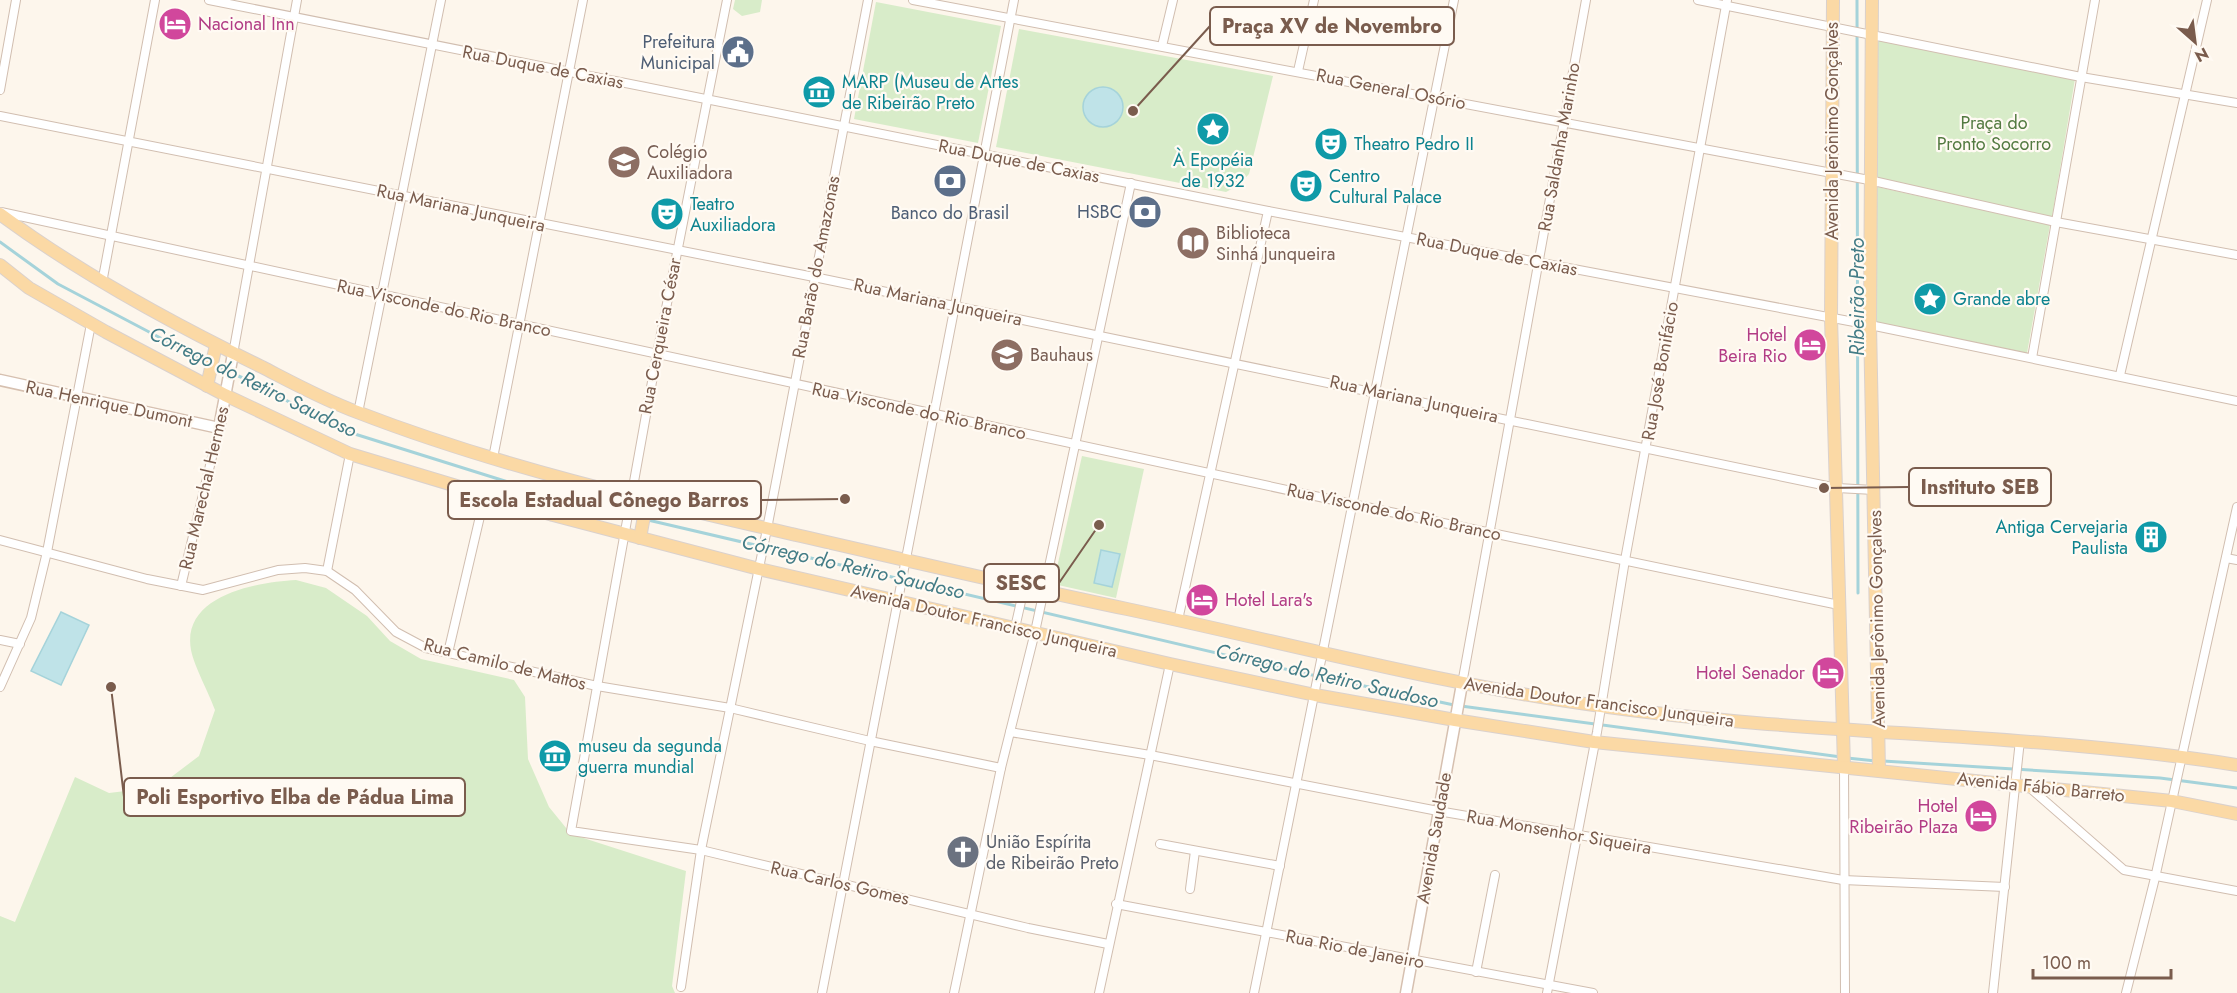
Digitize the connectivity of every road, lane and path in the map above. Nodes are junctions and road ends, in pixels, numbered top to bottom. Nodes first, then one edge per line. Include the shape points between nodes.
1 (16, 0) edge
2 (155, 0) edge
3 (208, 0) edge
4 (297, 0) edge
5 (441, 0) edge
6 (583, 0) edge
7 (727, 0) edge
8 (868, 0) edge
9 (913, 0) edge
10 (1014, 0) edge
11 (1173, 0) edge
12 (1314, 0) edge
13 (1454, 0) edge
14 (1586, 0) edge
15 (1698, 0) edge
16 (1833, 0) edge
17 (1872, 0) edge
18 (2095, 0) edge
19 (2207, 0) edge
20 (1726, 2) edge
21 (294, 17) junction
22 (1011, 18) junction
23 (1837, 27) junction
24 (1867, 33) junction
25 (432, 45) junction
26 (1162, 46) junction
27 (1298, 71) junction
28 (569, 73) junction
29 (2081, 77) junction
30 (0, 90) edge
31 (2186, 93) junction
32 (1434, 98) junction
33 (706, 99) junction
34 (2237, 103) edge
35 (0, 117) edge
36 (1564, 122) junction
37 (844, 126) junction
38 (130, 143) junction
39 (1701, 148) junction
40 (984, 154) junction
41 (267, 169) junction
42 (1835, 174) junction
43 (1864, 180) junction
44 (1131, 183) junction
45 (401, 195) junction
46 (1268, 211) junction
47 (0, 213) edge
48 (2056, 222) junction
49 (539, 224) junction
50 (111, 235) junction
51 (1406, 237) junction
52 (2152, 239) junction
53 (677, 251) junction
54 (2237, 255) edge
55 (1538, 262) junction
56 (0, 265) edge
57 (248, 265) junction
58 (814, 277) junction
59 (102, 283) junction
60 (1675, 289) junction
61 (383, 295) junction
62 (954, 306) junction
63 (1835, 319) junction
64 (91, 324) junction
65 (518, 324) junction
66 (1866, 324) junction
67 (1097, 335) junction
68 (215, 351) junction
69 (657, 354) junction
70 (2031, 358) junction
71 (232, 359) junction
72 (1234, 363) junction
73 (2120, 375) junction
74 (0, 380) edge
75 (208, 381) junction
76 (793, 383) junction
77 (226, 390) junction
78 (1373, 391) junction
79 (78, 399) junction
80 (2237, 401) edge
81 (358, 413) junction
82 (933, 414) junction
83 (1510, 419) junction
84 (219, 428) junction
85 (1075, 445) junction
86 (1646, 447) junction
87 (350, 454) junction
88 (493, 458) junction
89 (1211, 473) junction
90 (1841, 489) junction
91 (1870, 490) junction
92 (485, 495) junction
93 (630, 500) junction
94 (647, 504) junction
95 (1352, 504) junction
96 (2237, 507) edge
97 (625, 530) junction
98 (1488, 532) junction
99 (767, 533) junction
100 (641, 535) junction
101 (0, 540) edge
102 (47, 552) junction
103 (2226, 558) junction
104 (1625, 560) junction
105 (2237, 560) edge
106 (760, 564) junction
107 (904, 564) junction
108 (327, 572) junction
109 (181, 586) junction
110 (1023, 592) junction
111 (897, 597) junction
112 (1041, 597) junction
113 (1839, 605) junction
114 (1178, 620) junction
115 (1016, 624) junction
116 (1035, 629) junction
117 (0, 640) edge
118 (20, 644) junction
119 (448, 653) junction
120 (1322, 660) junction
121 (1170, 664) junction
122 (597, 686) junction
123 (0, 687) edge
124 (1461, 688) junction
125 (1316, 691) junction
126 (730, 708) junction
127 (1600, 710) junction
128 (1455, 716) junction
129 (1010, 732) junction
130 (1844, 734) junction
131 (1879, 736) junction
132 (1595, 737) junction
133 (870, 741) junction
134 (2020, 743) junction
135 (1150, 755) junction
136 (2181, 762) junction
137 (1844, 763) junction
138 (2237, 765) edge
139 (1879, 766) junction
140 (1001, 768) junction
141 (2020, 783) junction
142 (1296, 784) junction
143 (2173, 799) junction
144 (1438, 811) junction
145 (2237, 814) edge
146 (571, 831) joint
147 (1575, 835) junction
148 (1160, 844) dead end
149 (701, 850) junction
150 (1195, 851) junction
151 (1280, 866) junction
152 (1495, 875) dead end
153 (2155, 878) junction
154 (1843, 880) junction
155 (842, 882) junction
156 (2005, 887) junction
157 (1190, 889) dead end
158 (2237, 891) edge
159 (1116, 904) junction
160 (971, 914) junction
161 (1266, 932) junction
162 (1108, 944) junction
163 (1413, 960) junction
164 (1476, 972) junction
165 (681, 987) dead end
166 (1547, 989) edge
167 (822, 993) edge
168 (954, 993) edge
169 (1099, 993) edge
170 (1254, 993) edge
171 (1406, 993) edge
172 (1593, 993) edge
173 (1845, 993) edge
174 (1993, 993) edge
175 (2126, 993) edge

1 - 30 street
2 - 38 street
3 - 21 street, Rua Duque de Caxias
4 - 21 street
5 - 25 street
6 - 28 street
7 - 33 street, Rua Cerqueira César
8 - 37 street, Rua Barão do Amazonas
9 - 22 street, Rua General Osório
10 - 22 street
11 - 26 street
12 - 27 street
13 - 32 street
14 - 36 street, Rua Saldanha Marinho
15 - 20 street
16 - 23 main road, Avenida Jerônimo Gonçalves
17 - 24 main road, Avenida Jerônimo Gonçalves
18 - 29 street
19 - 31 street
20 - 23 street
20 - 39 street, Rua José Bonifácio
21 - 25 street, Rua Duque de Caxias
21 - 41 street
22 - 26 street, Rua General Osório
22 - 40 street
23 - 24 street
23 - 42 main road, Avenida Jerônimo Gonçalves
24 - 29 street
24 - 43 main road, Avenida Jerônimo Gonçalves
25 - 28 street, Rua Duque de Caxias
25 - 45 street
26 - 27 street, Rua General Osório
27 - 32 street, Rua General Osório
28 - 33 street, Rua Duque de Caxias
28 - 49 street
29 - 31 street
29 - 48 street
31 - 34 street
31 - 52 street
32 - 36 street, Rua General Osório
32 - 51 street
33 - 37 street, Rua Duque de Caxias
33 - 53 street, Rua Cerqueira César
35 - 38 street, Rua Mariana Junqueira
36 - 39 street, Rua General Osório
36 - 55 street, Rua Saldanha Marinho
37 - 40 street, Rua Duque de Caxias
37 - 58 street, Rua Barão do Amazonas
38 - 41 street, Rua Mariana Junqueira
38 - 50 street
39 - 42 street, Rua General Osório
39 - 60 street, Rua José Bonifácio
40 - 44 street, Rua Duque de Caxias
40 - 62 street
41 - 45 street, Rua Mariana Junqueira
41 - 57 street
42 - 43 street, Rua General Osório
42 - 63 main road, Avenida Jerônimo Gonçalves
43 - 48 street, Rua General Osório
43 - 66 main road, Avenida Jerônimo Gonçalves
44 - 46 street, Rua Duque de Caxias
44 - 67 street
45 - 49 street, Rua Mariana Junqueira
45 - 61 street
46 - 51 street, Rua Duque de Caxias
46 - 72 street
47 - 50 street, Rua Visconde do Rio Branco
47 - 59 main road, Avenida Doutor Francisco Junqueira
48 - 52 street, Rua General Osório
48 - 70 street
49 - 53 street, Rua Mariana Junqueira
49 - 65 street
50 - 57 street, Rua Visconde do Rio Branco
50 - 59 street
51 - 55 street, Rua Duque de Caxias
51 - 78 street
52 - 54 street, Rua General Osório
52 - 73 street
53 - 58 street, Rua Mariana Junqueira
53 - 69 street, Rua Cerqueira César
55 - 60 street, Rua Duque de Caxias
55 - 83 street, Rua Saldanha Marinho
56 - 64 main road, Avenida Doutor Francisco Junqueira via 29,288
57 - 61 street, Rua Visconde do Rio Branco
57 - 71 street
58 - 62 street, Rua Mariana Junqueira
58 - 76 street, Rua Barão do Amazonas
59 - 68 main road, Avenida Doutor Francisco Junqueira
60 - 63 street, Rua Duque de Caxias
60 - 86 street, Rua José Bonifácio
61 - 65 street, Rua Visconde do Rio Branco
61 - 81 street
62 - 67 street, Rua Mariana Junqueira
62 - 82 street
63 - 66 street, Rua Duque de Caxias
63 - 90 main road, Avenida Jerônimo Gonçalves
64 - 75 main road, Avenida Doutor Francisco Junqueira
64 - 79 street
65 - 69 street, Rua Visconde do Rio Branco
65 - 88 street
66 - 70 street, Rua Duque de Caxias
66 - 91 main road, Avenida Jerônimo Gonçalves
67 - 72 street, Rua Mariana Junqueira
67 - 85 street
68 - 71 main road, Avenida Doutor Francisco Junqueira
68 - 75 main road
69 - 76 street, Rua Visconde do Rio Branco
69 - 93 street, Rua Cerqueira César
70 - 73 street, Rua Duque de Caxias
71 - 77 street, Rua Marechal Hermes
71 - 81 main road, Avenida Doutor Francisco Junqueira
72 - 78 street, Rua Mariana Junqueira
72 - 89 street
73 - 80 street, Rua Duque de Caxias
74 - 79 street, Rua Henrique Dumont
75 - 77 main road, Avenida Doutor Francisco Junqueira
76 - 82 street, Rua Visconde do Rio Branco
76 - 99 street, Rua Barão do Amazonas
77 - 84 street, Rua Marechal Hermes
77 - 87 main road, Avenida Doutor Francisco Junqueira
78 - 83 street, Rua Mariana Junqueira
78 - 95 street
79 - 84 street, Rua Henrique Dumont
79 - 102 street
81 - 88 main road, Avenida Doutor Francisco Junqueira
82 - 85 street, Rua Visconde do Rio Branco
82 - 107 street
83 - 86 street, Rua Mariana Junqueira
83 - 98 street, Rua Saldanha Marinho
84 - 109 street, Rua Marechal Hermes
85 - 89 street, Rua Visconde do Rio Branco
85 - 112 street
86 - 90 street, Rua Mariana Junqueira
86 - 104 street, Rua José Bonifácio
87 - 92 main road, Avenida Doutor Francisco Junqueira
87 - 108 street
88 - 93 main road, Avenida Doutor Francisco Junqueira
89 - 95 street, Rua Visconde do Rio Branco
89 - 114 street
90 - 91 street, Rua Mariana Junqueira
90 - 113 main road, Avenida Jerônimo Gonçalves
91 - 131 main road, Avenida Jerônimo Gonçalves
92 - 97 main road, Avenida Doutor Francisco Junqueira
92 - 119 street
93 - 94 main road, Avenida Doutor Francisco Junqueira
93 - 97 street, Rua Cerqueira César
94 - 99 main road, Avenida Doutor Francisco Junqueira
94 - 100 main road
95 - 98 street, Rua Visconde do Rio Branco
95 - 120 street
96 - 103 street
97 - 100 main road, Avenida Doutor Francisco Junqueira
97 - 122 street, Rua Cerqueira César
98 - 104 street, Rua Visconde do Rio Branco
98 - 124 street, Rua Saldanha Marinho
99 - 106 street, Rua Barão do Amazonas
99 - 107 main road, Avenida Doutor Francisco Junqueira
100 - 106 main road, Avenida Doutor Francisco Junqueira
101 - 102 street, Rua Camilo de Mattos
102 - 109 street, Rua Camilo de Mattos
102 - 118 street via 31,618
103 - 105 street
103 - 136 street
104 - 113 street, Rua Visconde do Rio Branco
104 - 127 street, Rua José Bonifácio
106 - 111 main road, Avenida Doutor Francisco Junqueira
106 - 126 street, Rua Barão do Amazonas
107 - 110 main road, Avenida Doutor Francisco Junqueira
107 - 111 street
108 - 109 street, Rua Camilo de Mattos via 305,568 278,570 203,590
108 - 119 street, Rua Camilo de Mattos via 355,590 396,632 426,648
110 - 112 main road, Avenida Doutor Francisco Junqueira
110 - 115 street
111 - 115 main road, Avenida Doutor Francisco Junqueira
111 - 133 street
112 - 114 main road, Avenida Doutor Francisco Junqueira
112 - 116 street
113 - 130 main road, Avenida Jerônimo Gonçalves
114 - 120 main road, Avenida Doutor Francisco Junqueira
115 - 116 main road, Avenida Doutor Francisco Junqueira
116 - 121 main road, Avenida Doutor Francisco Junqueira
116 - 129 street
117 - 118 street
118 - 123 street
119 - 122 street, Rua Camilo de Mattos
120 - 124 main road, Avenida Doutor Francisco Junqueira
120 - 125 street
121 - 125 main road, Avenida Doutor Francisco Junqueira
121 - 135 street
122 - 126 street, Rua Camilo de Mattos
122 - 146 street, Rua Cerqueira César
124 - 127 main road, Avenida Doutor Francisco Junqueira
124 - 128 street, Avenida Saudade
125 - 128 main road, Avenida Doutor Francisco Junqueira
125 - 142 street
126 - 133 street, Rua Camilo de Mattos
126 - 149 street, Rua Barão do Amazonas
127 - 130 main road, Avenida Doutor Francisco Junqueira
127 - 132 street, Rua José Bonifácio
128 - 132 main road, Avenida Doutor Francisco Junqueira
128 - 144 street, Avenida Saudade
129 - 135 street, Rua Monsenhor Siqueira
129 - 140 street
130 - 131 main road, Avenida Doutor Francisco Junqueira
130 - 137 main road, Avenida Jerônimo Gonçalves
131 - 134 main road
131 - 139 main road, Avenida Jerônimo Gonçalves
132 - 137 main road, Avenida Doutor Francisco Junqueira
132 - 147 street, Rua José Bonifácio
133 - 140 street, Rua Camilo de Mattos
133 - 155 street
134 - 136 main road
134 - 141 street
135 - 142 street, Rua Monsenhor Siqueira
135 - 159 street
136 - 138 main road
136 - 143 street
137 - 139 main road, Avenida Fábio Barreto
137 - 154 street
139 - 141 main road, Avenida Fábio Barreto
140 - 160 street
141 - 143 main road, Avenida Fábio Barreto
141 - 153 street via 2124,870
141 - 156 street
142 - 144 street, Rua Monsenhor Siqueira
142 - 151 street
143 - 145 main road, Avenida Fábio Barreto
143 - 153 street
144 - 147 street, Rua Monsenhor Siqueira
144 - 163 street, Avenida Saudade
146 - 149 street, Rua Carlos Gomes
147 - 154 street, Rua Monsenhor Siqueira
147 - 166 street, Rua José Bonifácio
148 - 150 street
149 - 155 street, Rua Carlos Gomes
149 - 165 street, Rua Barão do Amazonas
150 - 151 street
150 - 157 street
151 - 161 street
152 - 164 street
153 - 158 street
153 - 175 street
154 - 156 street, Rua Monsenhor Siqueira
154 - 173 street
155 - 160 street, Rua Carlos Gomes
155 - 167 street
156 - 174 street
159 - 161 street, Rua Rio de Janeiro
159 - 162 street
160 - 162 street, Rua Carlos Gomes
160 - 168 street
161 - 163 street, Rua Rio de Janeiro
161 - 170 street
162 - 169 street
163 - 164 street, Rua Rio de Janeiro
163 - 171 street, Avenida Saudade
164 - 166 street, Rua Rio de Janeiro
166 - 172 street, Rua Rio de Janeiro

